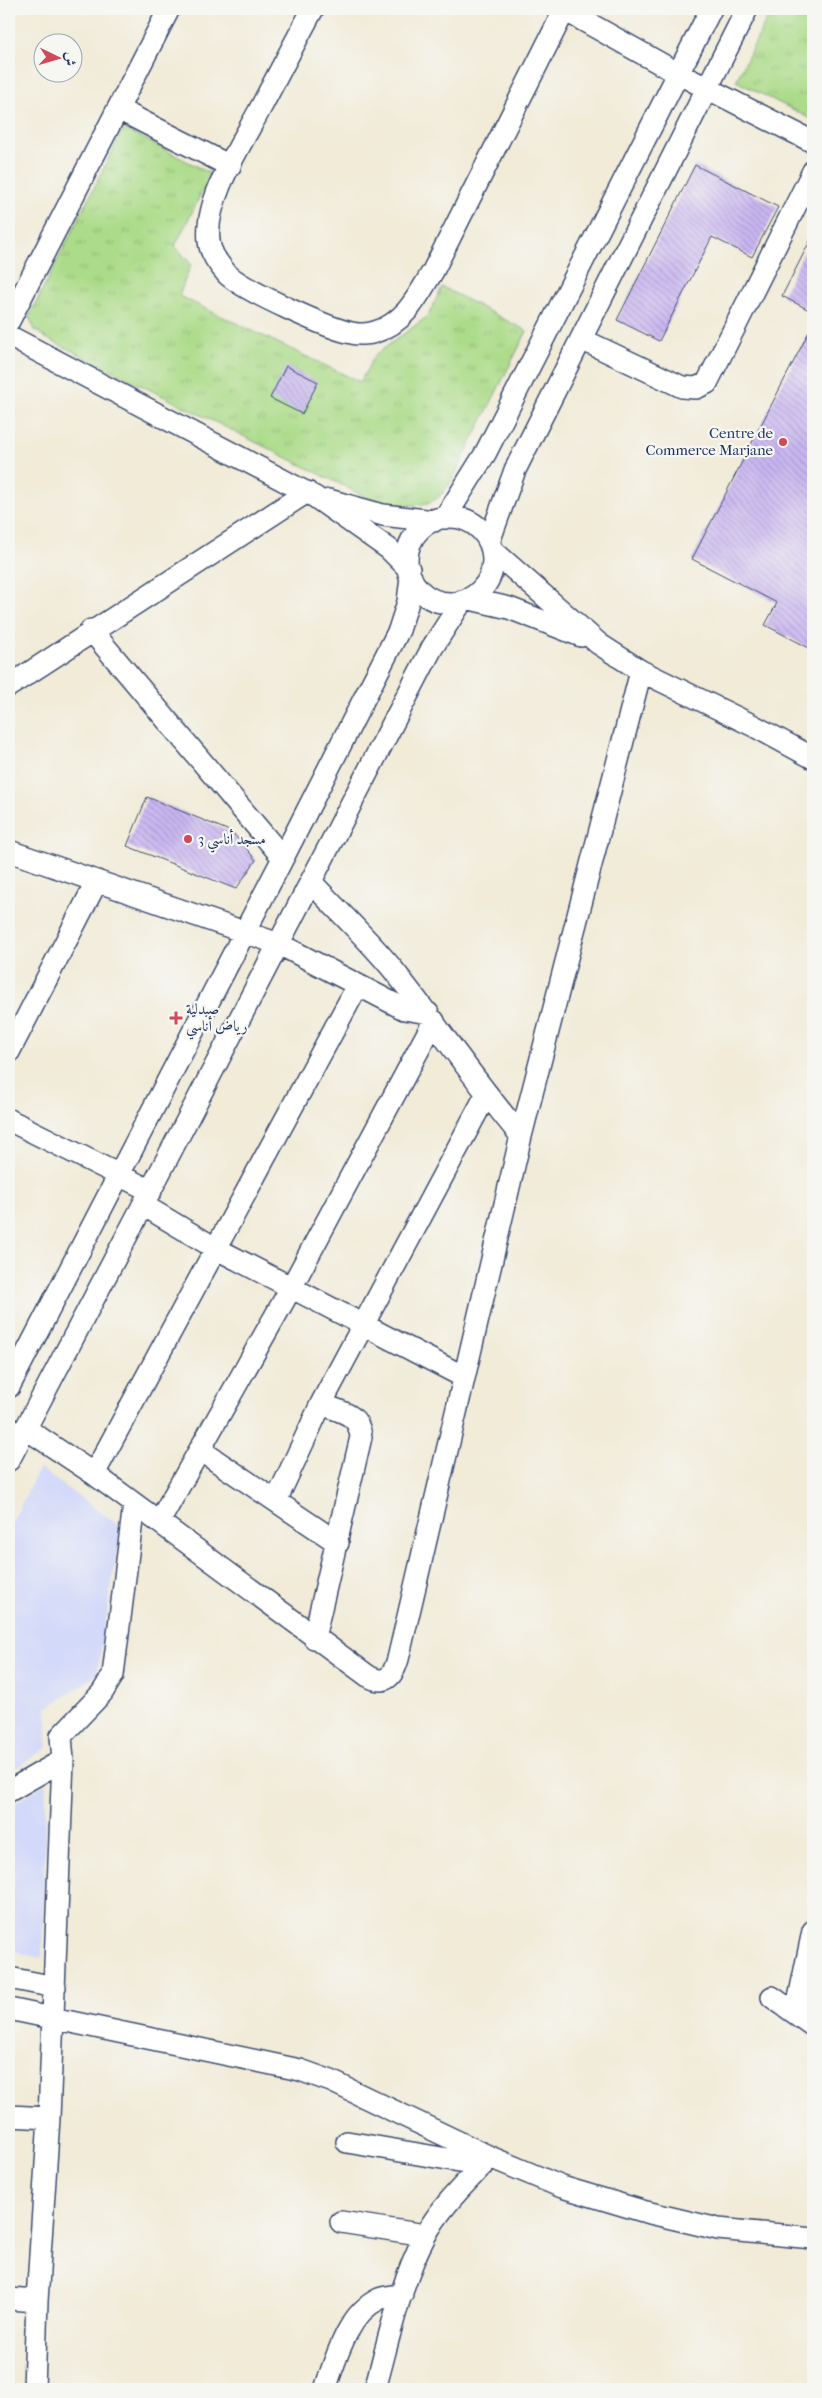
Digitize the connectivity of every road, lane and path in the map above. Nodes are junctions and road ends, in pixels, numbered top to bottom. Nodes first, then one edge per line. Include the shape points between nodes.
1 (169, 9) edge
2 (313, 9) edge
3 (564, 9) edge
4 (711, 9) edge
5 (747, 9) edge
6 (679, 74) junction
7 (707, 89) junction
8 (118, 109) junction
9 (813, 142) edge
10 (230, 166) junction
11 (813, 171) edge
12 (9, 321) edge
13 (9, 336) edge
14 (582, 339) junction
15 (311, 495) junction
16 (439, 519) junction
17 (491, 546) junction
18 (410, 573) junction
19 (466, 600) junction
20 (91, 630) junction
21 (599, 644) junction
22 (641, 671) junction
23 (9, 686) edge
24 (754, 726) junction
25 (813, 748) edge
26 (813, 758) edge
27 (9, 851) edge
28 (284, 858) junction
29 (97, 881) junction
30 (312, 882) junction
31 (246, 931) junction
32 (279, 944) junction
33 (358, 985) junction
34 (431, 1017) junction
35 (9, 1052) edge
36 (486, 1095) junction
37 (9, 1120) edge
38 (520, 1136) junction
39 (119, 1176) junction
40 (147, 1198) junction
41 (215, 1248) junction
42 (291, 1288) junction
43 (362, 1324) junction
44 (464, 1377) junction
45 (9, 1387) edge
46 (321, 1404) junction
47 (25, 1428) junction
48 (200, 1450) junction
49 (10, 1456) edge
50 (94, 1474) junction
51 (276, 1501) junction
52 (134, 1504) junction
53 (159, 1522) junction
54 (338, 1543) junction
55 (314, 1638) junction
56 (63, 1760) junction
57 (9, 1791) edge
58 (813, 1931) edge
59 (9, 1978) edge
60 (55, 1987) junction
61 (772, 1997) dead end
62 (9, 2009) edge
63 (796, 2014) junction
64 (54, 2018) junction
65 (813, 2026) edge
66 (9, 2116) edge
67 (50, 2118) junction
68 (346, 2142) dead end
69 (487, 2161) junction
70 (341, 2222) dead end
71 (425, 2235) junction
72 (813, 2238) edge
73 (402, 2294) junction
74 (9, 2299) edge
75 (37, 2301) junction
76 (34, 2389) edge
77 (326, 2389) edge
78 (375, 2389) edge

1 - 8 street
2 - 10 street
3 - 6 street
3 - 10 street via 433,272 412,308 396,323 374,333 354,334 332,328 248,289 228,275 216,260 209,243 209,223
4 - 6 street
5 - 7 street
6 - 7 street
6 - 16 street via 485,454
7 - 9 street
7 - 14 street
8 - 10 street
8 - 12 street
11 - 14 street via 707,383 696,388 682,386
13 - 15 street
14 - 17 street via 515,470
15 - 16 street via 383,515
15 - 18 street via 389,549
15 - 20 street
16 - 17 street via 458,518 471,523 482,531
16 - 18 street via 425,526 413,540 409,550
17 - 19 street via 493,564 489,578 481,590
17 - 21 street
18 - 19 street via 417,588 427,596 450,603
18 - 28 street via 408,602 398,630
19 - 21 street via 509,608
19 - 30 street via 432,648
20 - 23 street
20 - 28 street
21 - 22 street
22 - 24 street
22 - 38 street
24 - 25 street
24 - 26 street
27 - 29 street
28 - 31 street
29 - 31 street
29 - 35 street
30 - 32 street
30 - 34 street via 393,970
31 - 32 street
31 - 39 street
32 - 33 street
32 - 40 street
33 - 34 street via 404,1008
33 - 41 street
34 - 36 street
34 - 42 street
36 - 38 street
36 - 43 street
37 - 39 street
38 - 44 street
39 - 40 street
39 - 45 street
40 - 41 street
40 - 47 street
41 - 42 street
41 - 50 street
42 - 43 street
42 - 48 street
43 - 44 street
43 - 46 street
44 - 55 street via 392,1675 388,1680 375,1680
46 - 51 street
46 - 54 street via 353,1417 360,1429 359,1450
47 - 49 street
47 - 50 street
48 - 51 street
48 - 53 street
50 - 52 street
51 - 54 street
52 - 53 street
52 - 56 street via 112,1675 102,1693 62,1736
53 - 55 street
54 - 55 street
56 - 57 street
56 - 60 street
58 - 63 street
59 - 60 street
60 - 64 street
61 - 63 street
62 - 64 street
63 - 65 street
64 - 67 street
64 - 69 street via 300,2070 331,2081
66 - 67 street
67 - 75 street
68 - 69 street
69 - 71 street via 441,2212
69 - 72 street via 562,2187 718,2230
70 - 71 street
71 - 73 street
73 - 77 street via 379,2299 363,2310 350,2328
73 - 78 street
74 - 75 street
75 - 76 street

